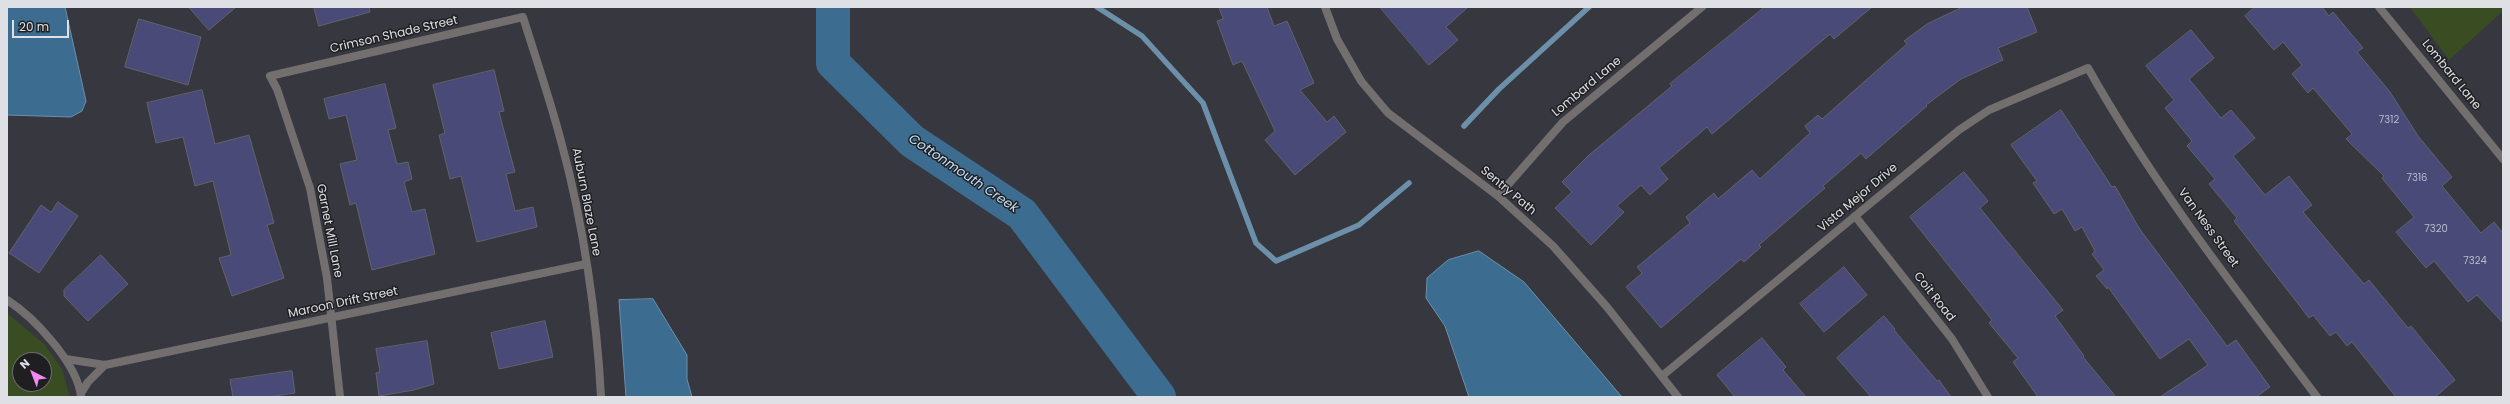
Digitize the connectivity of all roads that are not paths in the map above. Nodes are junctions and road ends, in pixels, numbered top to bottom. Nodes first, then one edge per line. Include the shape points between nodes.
1 (1325, 7) edge
2 (1702, 7) edge
3 (2379, 7) edge
4 (523, 17) joint
5 (2088, 68) joint
6 (270, 76) joint
7 (2503, 159) edge
8 (1498, 196) junction
9 (1855, 216) junction
10 (586, 264) junction
11 (7, 300) edge
12 (332, 318) junction
13 (66, 359) junction
14 (105, 365) junction
15 (1662, 376) junction
16 (81, 395) edge
17 (340, 397) edge
18 (601, 397) edge
19 (1678, 397) edge
20 (1988, 397) edge
21 (2318, 397) edge

1 - 8 street, Sentry Path via 1337,38 1361,81 1388,113
2 - 8 street, Lombard Lane via 1563,122
3 - 7 street, Lombard Lane
4 - 6 street, Crimson Shade Street
4 - 10 street, Auburn Blaze Lane via 562,144 576,200
5 - 9 street, Vista Mejor Drive via 1989,110 1959,130
5 - 21 street, Van Ness Street via 2174,203
6 - 12 street, Garnet Mill Lane via 277,89 310,188
8 - 15 street, Sentry Path via 1566,260
9 - 15 street, Vista Mejor Drive
9 - 20 street, Coit Road via 1952,339
10 - 12 street, Maroon Drift Street
10 - 18 street, Auburn Blaze Lane
11 - 13 street via 22,310
12 - 14 street, Maroon Drift Street
12 - 17 street, Garnet Mill Lane
13 - 14 street
13 - 16 street
14 - 16 street via 88,382
15 - 19 street, Sentry Path

